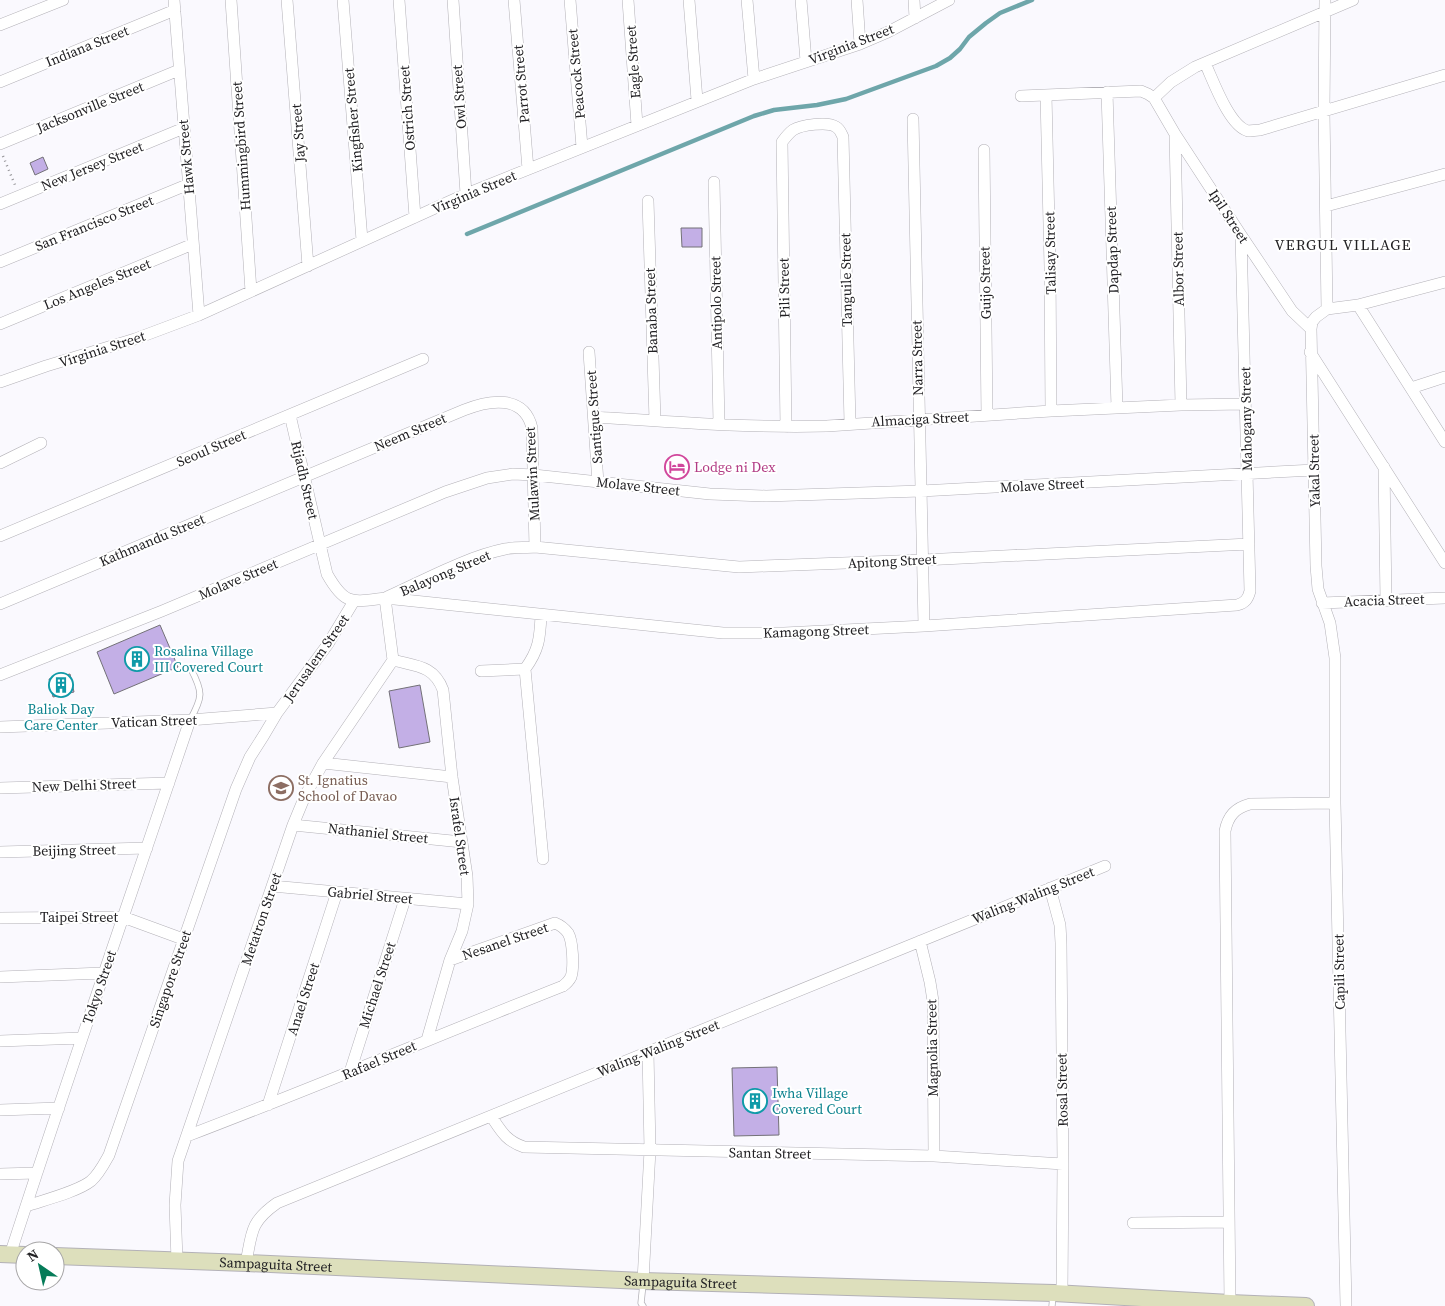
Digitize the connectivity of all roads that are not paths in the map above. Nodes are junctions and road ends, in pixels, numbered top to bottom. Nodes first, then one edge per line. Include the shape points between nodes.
1 (63, 0) edge
2 (230, 0) edge
3 (287, 0) edge
4 (343, 0) edge
5 (399, 0) edge
6 (453, 0) edge
7 (514, 0) edge
8 (570, 0) edge
9 (628, 0) edge
10 (689, 0) edge
11 (747, 0) edge
12 (801, 0) edge
13 (857, 0) edge
14 (914, 0) edge
15 (949, 0) edge
16 (1353, 0) edge
17 (174, 5) edge
18 (1325, 6) edge
19 (915, 18) junction
20 (0, 25) edge
21 (860, 44) junction
22 (806, 61) junction
23 (1205, 63) junction
24 (179, 70) junction
25 (1445, 75) edge
26 (754, 79) junction
27 (0, 82) edge
28 (1107, 92) junction
29 (1046, 95) junction
30 (1021, 96) dead end
31 (1154, 98) junction
32 (697, 100) junction
33 (1324, 111) junction
34 (913, 119) dead end
35 (638, 125) junction
36 (184, 128) junction
37 (1175, 134) junction
38 (843, 137) joint
39 (0, 144) edge
40 (582, 147) junction
41 (984, 150) dead end
42 (528, 169) junction
43 (1445, 174) edge
44 (714, 182) dead end
45 (189, 184) junction
46 (466, 194) junction
47 (648, 201) dead end
48 (0, 204) edge
49 (1326, 206) junction
50 (415, 217) junction
51 (1241, 236) junction
52 (362, 240) junction
53 (193, 244) junction
54 (0, 262) edge
55 (308, 266) junction
56 (1445, 282) edge
57 (251, 291) junction
58 (1358, 305) junction
59 (1327, 309) junction
60 (199, 315) junction
61 (0, 324) edge
62 (1310, 329) junction
63 (590, 352) dead end
64 (1310, 352) junction
65 (423, 359) dead end
66 (1445, 377) edge
67 (0, 382) edge
68 (1411, 388) junction
69 (1245, 404) junction
70 (1181, 405) junction
71 (518, 406) joint
72 (1117, 408) junction
73 (1051, 411) junction
74 (290, 415) junction
75 (987, 415) junction
76 (594, 417) junction
77 (918, 419) junction
78 (655, 420) junction
79 (850, 423) junction
80 (719, 424) junction
81 (786, 427) junction
82 (1445, 442) edge
83 (41, 443) dead end
84 (0, 463) edge
85 (1384, 467) junction
86 (1314, 470) junction
87 (1247, 474) junction
88 (534, 475) junction
89 (304, 476) junction
90 (598, 483) junction
91 (921, 491) junction
92 (0, 536) edge
93 (320, 544) junction
94 (1249, 544) junction
95 (535, 547) junction
96 (923, 560) junction
97 (1445, 563) edge
98 (385, 598) junction
99 (1445, 598) edge
100 (1386, 600) junction
101 (1246, 601) joint
102 (354, 602) junction
103 (1322, 603) junction
104 (0, 604) edge
105 (541, 615) junction
106 (924, 626) junction
107 (1333, 638) joint
108 (393, 660) junction
109 (191, 669) dead end
110 (525, 669) junction
111 (481, 671) dead end
112 (0, 675) edge
113 (277, 713) junction
114 (190, 720) junction
115 (0, 727) edge
116 (323, 763) junction
117 (452, 777) junction
118 (169, 783) junction
119 (0, 788) edge
120 (1335, 803) junction
121 (293, 825) junction
122 (462, 842) junction
123 (147, 848) junction
124 (0, 852) edge
125 (543, 859) dead end
126 (1105, 866) dead end
127 (272, 886) junction
128 (1050, 888) junction
129 (337, 892) junction
130 (404, 898) junction
131 (468, 904) junction
132 (123, 917) junction
133 (0, 918) edge
134 (184, 939) junction
135 (920, 941) junction
136 (450, 960) junction
137 (103, 973) junction
138 (0, 977) edge
139 (569, 981) joint
140 (82, 1038) junction
141 (427, 1040) junction
142 (0, 1041) edge
143 (648, 1052) junction
144 (350, 1072) junction
145 (268, 1105) junction
146 (59, 1108) junction
147 (0, 1110) edge
148 (491, 1116) junction
149 (187, 1136) junction
150 (650, 1150) junction
151 (934, 1156) junction
152 (1063, 1164) junction
153 (37, 1173) junction
154 (0, 1174) edge
155 (26, 1206) junction
156 (1229, 1222) junction
157 (1133, 1223) dead end
158 (12, 1255) edge
159 (65, 1256) edge
160 (177, 1260) junction
161 (246, 1262) junction
162 (643, 1281) junction
163 (1056, 1297) edge
164 (1230, 1303) junction
165 (643, 1306) edge
166 (1306, 1306) edge
167 (1346, 1306) edge

1 - 20 street
2 - 57 street, Hummingbird Street
3 - 55 street, Jay Street
4 - 52 street, Kingfisher Street
5 - 50 street, Ostrich Street
6 - 46 street, Owl Street
7 - 42 street, Parrot Street
8 - 40 street, Peacock Street
9 - 35 street, Eagle Street
10 - 32 street
11 - 26 street
12 - 22 street
13 - 21 street
14 - 19 street
15 - 19 street, Virginia Street
16 - 18 street
17 - 24 street, Hawk Street
17 - 27 street, Indiana Street
18 - 23 street
18 - 33 street
19 - 21 street, Virginia Street
21 - 22 street, Virginia Street
22 - 26 street, Virginia Street
23 - 31 street via 1184,73
23 - 33 street via 1227,110 1240,127 1249,131
24 - 36 street, Hawk Street
24 - 39 street, Jacksonville Street
25 - 33 street
26 - 32 street, Virginia Street
28 - 29 street
28 - 31 street via 1141,91
28 - 72 street, Dapdap Street
29 - 30 street
29 - 73 street, Talisay Street
31 - 37 street, Ipil Street
32 - 35 street, Virginia Street
33 - 49 street
34 - 77 street, Narra Street
35 - 40 street, Virginia Street
36 - 45 street, Hawk Street
36 - 48 street, New Jersey Street
37 - 51 street, Ipil Street
37 - 70 street, Albor Street
38 - 79 street, Tanguile Street
38 - 81 street, Pili Street via 836,127 821,124 798,128 782,142
40 - 42 street, Virginia Street
41 - 75 street, Guijo Street
42 - 46 street, Virginia Street
43 - 49 street
44 - 80 street, Antipolo Street
45 - 53 street, Hawk Street
45 - 54 street, San Francisco Street
46 - 50 street, Virginia Street
47 - 78 street, Banaba Street
49 - 59 street
50 - 52 street, Virginia Street
51 - 62 street, Ipil Street via 1292,311
51 - 69 street, Mahogany Street
52 - 55 street, Virginia Street
53 - 60 street, Hawk Street
53 - 61 street, Los Angeles Street
55 - 57 street, Virginia Street
56 - 58 street
57 - 60 street, Virginia Street
58 - 59 street
58 - 68 street
59 - 62 street via 1316,317
60 - 67 street, Virginia Street
62 - 64 street, Yakal Street
63 - 76 street, Santigue Street
64 - 85 street
64 - 86 street, Yakal Street
65 - 74 street, Seoul Street
66 - 68 street
68 - 82 street
69 - 70 street, Almaciga Street
69 - 87 street, Mahogany Street
70 - 72 street, Almaciga Street
71 - 88 street, Mulawin Street via 532,428
71 - 89 street, Neem Street via 496,401 479,404
72 - 73 street, Almaciga Street
73 - 75 street, Almaciga Street
74 - 89 street, Rijadh Street
74 - 92 street, Seoul Street
75 - 77 street, Almaciga Street
76 - 78 street, Almaciga Street
76 - 90 street, Santigue Street
77 - 79 street, Almaciga Street
77 - 91 street, Narra Street
78 - 80 street, Almaciga Street
79 - 81 street, Almaciga Street
80 - 81 street, Almaciga Street
83 - 84 street
85 - 97 street
85 - 100 street
86 - 87 street, Molave Street
86 - 103 street, Yakal Street via 1316,566
87 - 91 street, Molave Street
87 - 94 street, Mahogany Street
88 - 90 street, Molave Street
88 - 93 street, Molave Street via 513,474 464,485
88 - 95 street, Mulawin Street
89 - 93 street, Rijadh Street
89 - 104 street, Kathmandu Street
90 - 91 street, Molave Street via 757,496
91 - 96 street, Narra Street
93 - 102 street, Rijadh Street via 327,574 343,596
93 - 112 street, Molave Street
94 - 96 street, Apitong Street
94 - 101 street, Mahogany Street via 1250,591
95 - 96 street, Apitong Street via 739,567
95 - 98 street, Balayong Street via 488,554
96 - 106 street, Narra Street
98 - 102 street
98 - 105 street, Kamagong Street
98 - 108 street
99 - 100 street, Acacia Street
100 - 103 street, Acacia Street
101 - 106 street, Kamagong Street via 1237,605
102 - 113 street, Jerusalem Street via 328,644
103 - 107 street, Yakal Street
105 - 106 street, Kamagong Street via 752,634
105 - 110 street via 536,652
107 - 120 street, Capili Street
108 - 116 street, Metatron Street
108 - 117 street, Israfel Street via 429,670 440,682
109 - 114 lane via 200,686 200,698
110 - 111 street
110 - 125 street
113 - 114 street, Vatican Street
113 - 134 street, Singapore Street via 250,757 236,789
114 - 115 street, Vatican Street
114 - 118 street, Tokyo Street
116 - 117 street
116 - 121 street, Metatron Street
117 - 122 street, Israfel Street
118 - 119 street, New Delhi Street
118 - 123 street, Tokyo Street
120 - 156 street via 1250,804 1241,807 1227,820
120 - 167 street, Capili Street
121 - 122 street, Nathaniel Street
121 - 127 street, Metatron Street
122 - 131 street, Israfel Street
123 - 124 street, Beijing Street
123 - 132 street, Tokyo Street
126 - 128 street, Waling-Waling Street
127 - 129 street, Gabriel Street
127 - 149 street, Metatron Street
128 - 135 street, Waling-Waling Street
128 - 152 street, Rosal Street via 1060,924
129 - 130 street, Gabriel Street
129 - 145 street, Anael Street
130 - 131 street, Gabriel Street
130 - 144 street, Michael Street
131 - 136 street, Israfel Street via 462,931
132 - 133 street, Taipei Street
132 - 134 street, Taipei Street
132 - 137 street, Tokyo Street
134 - 155 street, Singapore Street via 109,1155 91,1181
135 - 143 street, Waling-Waling Street
135 - 151 street, Magnolia Street via 932,1002
136 - 139 street, Nesanel Street via 555,924 568,933 570,939 573,968
136 - 141 street, Israfel Street
137 - 138 street
137 - 140 street, Tokyo Street
139 - 141 street, Rafael Street
140 - 142 street
140 - 146 street, Tokyo Street
141 - 144 street, Rafael Street
143 - 148 street, Waling-Waling Street
143 - 150 street
144 - 145 street, Rafael Street
145 - 149 street, Rafael Street
146 - 147 street
146 - 153 street, Tokyo Street
148 - 150 street, Santan Street via 505,1137 524,1147
148 - 161 street, Waling-Waling Street via 277,1204 255,1223
149 - 160 street, Metatron Street via 178,1161 176,1183
150 - 151 street, Santan Street
150 - 162 street
151 - 152 street, Santan Street
152 - 163 street, Rosal Street
153 - 154 street
153 - 155 street, Tokyo Street
155 - 158 street, Tokyo Street
156 - 157 street
156 - 164 street
159 - 160 street, Sampaguita Street
160 - 161 street, Sampaguita Street
161 - 162 street, Sampaguita Street
162 - 163 street, Sampaguita Street
162 - 165 lane
163 - 164 street, Sampaguita Street
164 - 166 street, Sampaguita Street

